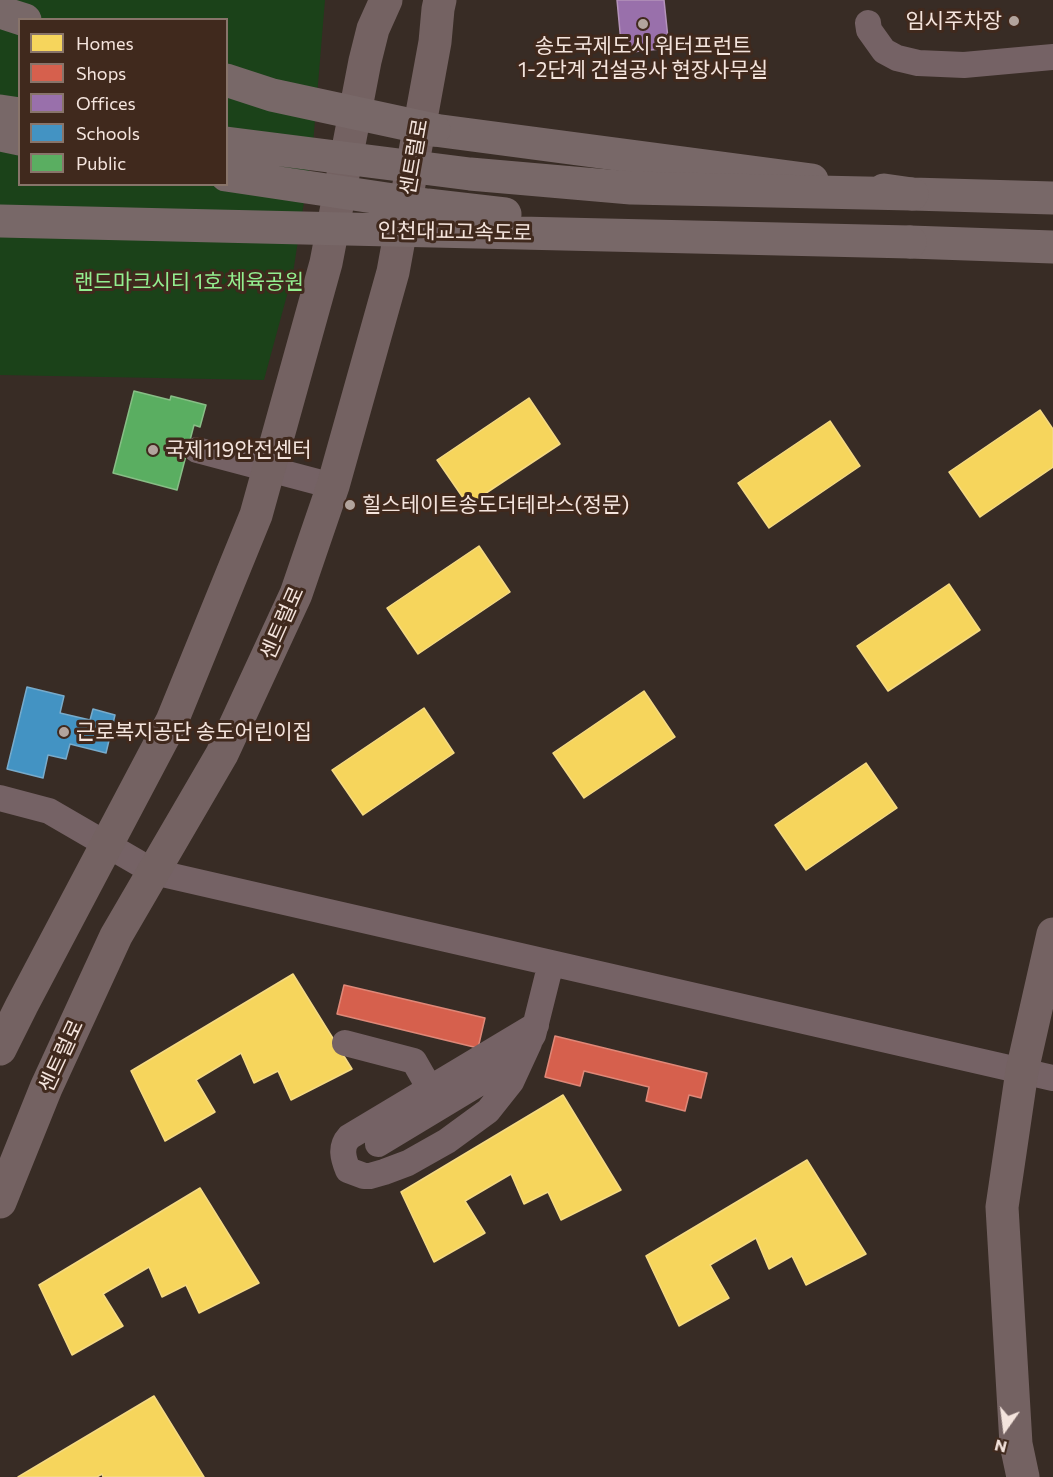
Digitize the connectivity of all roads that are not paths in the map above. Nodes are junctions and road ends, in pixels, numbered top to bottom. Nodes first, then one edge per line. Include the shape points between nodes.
1 (386, 0) edge
2 (440, 0) edge
3 (0, 12) edge
4 (19, 18) edge
5 (868, 23) dead end
6 (1053, 57) edge
7 (228, 81) edge
8 (0, 111) edge
9 (18, 114) edge
10 (0, 135) edge
11 (18, 139) edge
12 (228, 143) edge
13 (228, 176) edge
14 (912, 194) junction
15 (1053, 198) edge
16 (0, 221) edge
17 (910, 242) junction
18 (1053, 247) edge
19 (197, 450) dead end
20 (269, 469) junction
21 (333, 486) junction
22 (0, 798) edge
23 (107, 844) junction
24 (154, 872) junction
25 (1053, 934) edge
26 (551, 963) junction
27 (532, 1034) junction
28 (345, 1043) dead end
29 (0, 1049) edge
30 (1037, 1074) edge
31 (430, 1089) junction
32 (378, 1144) dead end
33 (0, 1202) edge
34 (1023, 1477) edge

1 - 20 main road via 373,29 326,263
2 - 21 main road, 센트럴로 via 393,272
3 - 4 highway
5 - 6 street via 884,51 918,63 964,64
7 - 14 highway, bridge via 434,130
8 - 9 highway
10 - 11 highway
12 - 14 highway, bridge via 470,174 631,188
13 - 17 highway, 인천대교고속도로, bridge via 427,205 600,224
14 - 15 highway
16 - 17 highway, 인천대교고속도로, bridge
17 - 18 highway, 인천대교고속도로
19 - 20 street
20 - 21 street
20 - 23 main road via 256,515 172,721
21 - 24 main road, 센트럴로 via 296,594 222,754
22 - 23 street via 49,811
23 - 24 street
23 - 29 main road
24 - 26 street
24 - 33 main road, 센트럴로 via 116,936 46,1088
25 - 30 main road
26 - 27 street
26 - 30 street
27 - 31 street
27 - 31 street via 511,1082 488,1111 408,1163 370,1176 348,1170 343,1148 349,1137
27 - 32 street via 519,1056 504,1068
28 - 31 street via 414,1061
30 - 34 main road via 1002,1207 1016,1444

